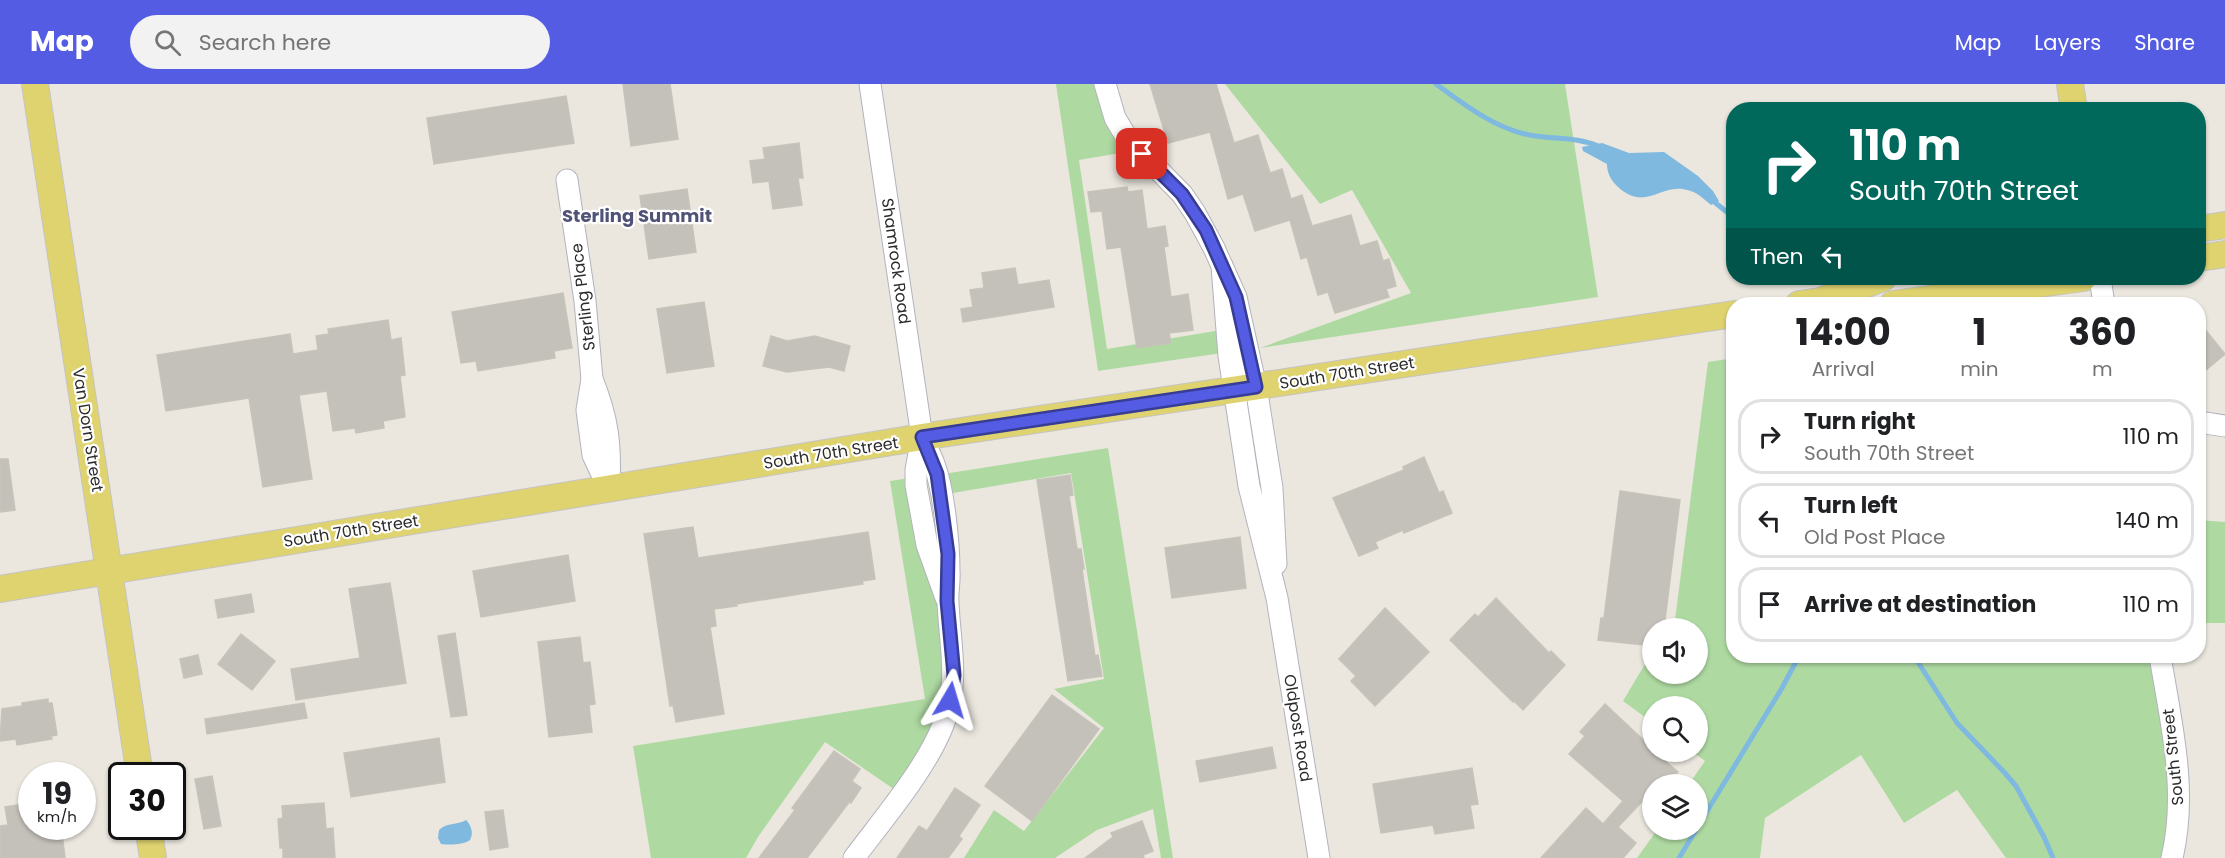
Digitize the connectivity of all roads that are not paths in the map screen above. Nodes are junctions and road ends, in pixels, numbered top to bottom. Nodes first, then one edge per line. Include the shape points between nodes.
1 (35, 84) edge
2 (870, 84) edge
3 (1105, 84) edge
4 (2070, 84) edge
5 (2072, 102) edge
6 (567, 180) dead end
7 (2225, 225) edge
8 (2206, 228) edge
9 (2225, 254) edge
10 (2206, 257) edge
11 (1863, 285) edge
12 (2032, 285) edge
13 (1827, 297) edge
14 (1944, 297) edge
15 (1726, 315) edge
16 (1245, 389) junction
17 (2206, 423) edge
18 (2225, 426) edge
19 (922, 437) junction
20 (609, 489) junction
21 (110, 572) junction
22 (0, 589) edge
23 (2161, 663) edge
24 (138, 762) edge
25 (150, 840) edge
26 (153, 858) edge
27 (854, 858) edge
28 (1319, 858) edge
29 (2172, 858) edge

1 - 21 main road, Van Dorn Street
2 - 19 street, Shamrock Road
3 - 16 street, Oldpost Road via 1115,118 1127,138 1182,194 1206,230 1242,318
4 - 5 main road
6 - 20 street, Sterling Place via 584,285 592,379 587,410 593,455
7 - 8 main road
9 - 10 main road
11 - 13 main road
12 - 14 main road
15 - 16 main road, South 70th Street
16 - 19 main road, South 70th Street
16 - 28 street, Oldpost Road via 1272,488 1277,598
17 - 18 street
19 - 20 main road, South 70th Street
19 - 27 street, Shamrock Road via 916,485 927,545 947,601 954,675 950,700 944,724 920,769
20 - 21 main road, South 70th Street
21 - 22 main road, South 70th Street
21 - 24 main road, Van Dorn Street
23 - 29 street, South Street via 2180,781 2180,816
25 - 26 main road

